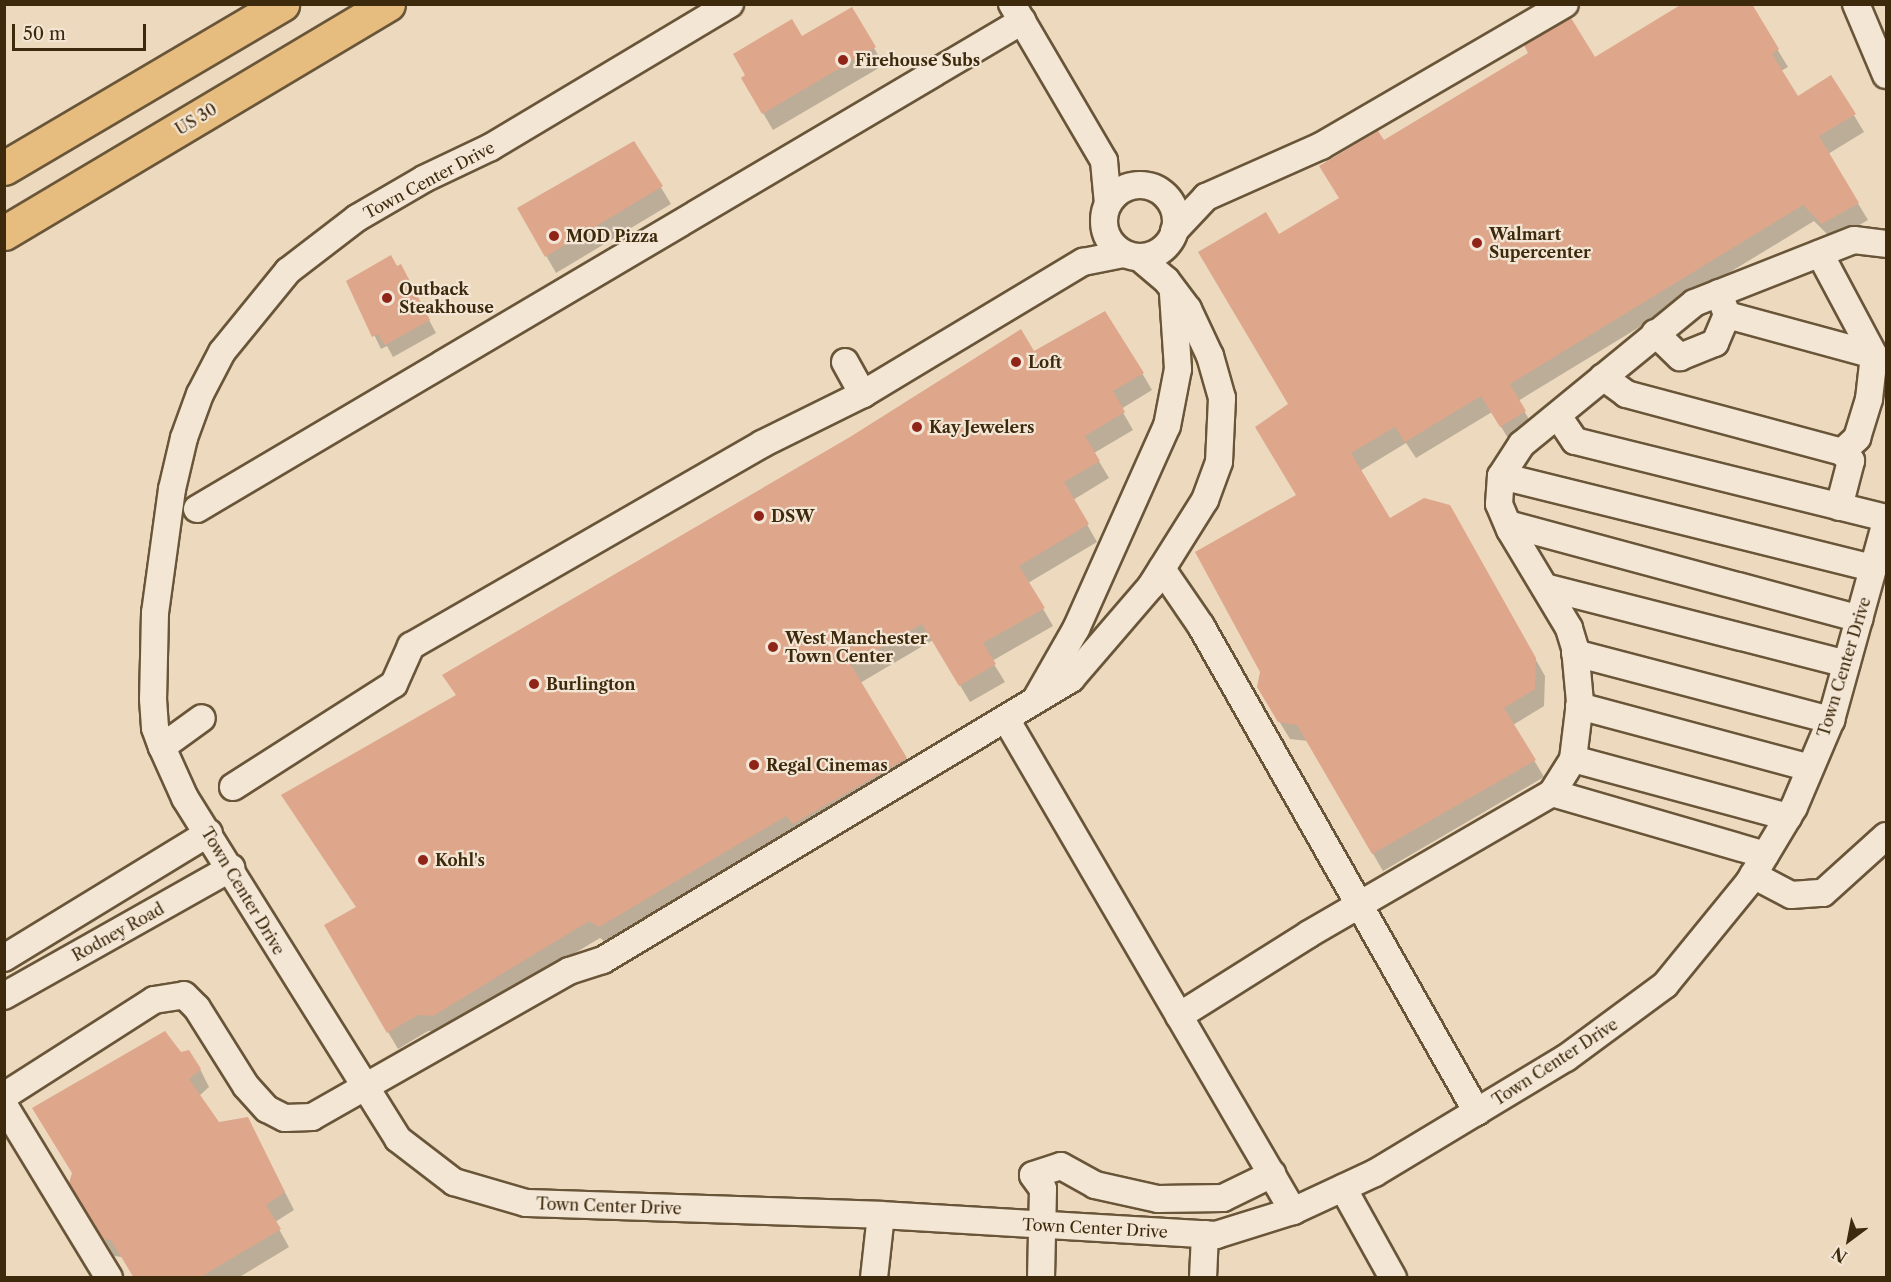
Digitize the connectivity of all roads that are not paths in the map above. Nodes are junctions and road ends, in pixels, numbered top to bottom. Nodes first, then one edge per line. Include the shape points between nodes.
1 (282, 4) edge
2 (388, 4) edge
3 (730, 4) edge
4 (1564, 4) edge
5 (1856, 4) edge
6 (1017, 13) edge
7 (1887, 75) edge
8 (1104, 161) junction
9 (4, 168) edge
10 (1155, 190) junction
11 (1206, 196) junction
12 (1106, 214) junction
13 (4, 233) edge
14 (1171, 237) junction
15 (1887, 244) edge
16 (1820, 254) junction
17 (1131, 256) junction
18 (1083, 262) junction
19 (1169, 286) junction
20 (1723, 304) junction
21 (1655, 333) junction
22 (1206, 347) junction
23 (1178, 348) junction
24 (1874, 355) junction
25 (845, 362) dead end
26 (1603, 377) junction
27 (863, 394) junction
28 (1558, 416) junction
29 (1842, 452) junction
30 (1501, 476) junction
31 (1839, 507) junction
32 (197, 509) dead end
33 (1887, 520) edge
34 (1508, 524) junction
35 (1874, 568) junction
36 (1162, 569) junction
37 (1545, 587) junction
38 (1086, 607) junction
39 (1859, 619) junction
40 (1119, 626) junction
41 (1575, 653) junction
42 (1846, 664) junction
43 (1036, 699) junction
44 (1579, 706) junction
45 (202, 718) dead end
46 (1006, 719) junction
47 (1830, 720) junction
48 (162, 747) junction
49 (1573, 759) junction
50 (1810, 768) junction
51 (232, 787) dead end
52 (1552, 793) junction
53 (1788, 817) junction
54 (208, 833) junction
55 (1887, 836) edge
56 (1759, 865) junction
57 (231, 868) junction
58 (1359, 905) junction
59 (4, 958) edge
60 (4, 996) edge
61 (1179, 1016) junction
62 (365, 1090) junction
63 (4, 1096) edge
64 (4, 1105) edge
65 (1477, 1112) junction
66 (1272, 1174) junction
67 (1343, 1188) junction
68 (1293, 1211) junction
69 (881, 1215) junction
70 (1040, 1225) junction
71 (1205, 1234) junction
72 (109, 1278) edge
73 (874, 1278) edge
74 (1041, 1278) edge
75 (1203, 1278) edge
76 (1393, 1278) edge

1 - 9 highway
2 - 13 highway, US 30 / US 30
3 - 48 street, Town Center Drive via 491,147 424,179 357,218 288,271 243,322 200,394 172,489 153,651 155,728
4 - 11 street via 1321,146
5 - 7 street
6 - 8 street
6 - 32 street
8 - 10 street
8 - 12 street
10 - 11 street
10 - 12 street via 1121,190
10 - 14 street via 1175,212
11 - 14 street
12 - 17 street via 1109,241
12 - 18 street
14 - 17 street via 1158,253
14 - 19 street
15 - 16 street via 1854,240
16 - 20 street
16 - 24 street
17 - 18 street
17 - 19 street
18 - 27 street
19 - 22 street via 1188,309
19 - 23 street
20 - 21 street via 1694,303
20 - 21 street via 1715,343 1680,357
20 - 24 street
21 - 26 street
22 - 23 street
22 - 36 street via 1222,398 1219,462 1205,500
23 - 38 street via 1175,394 1167,426
24 - 29 street via 1869,399 1857,438
25 - 27 street
26 - 28 street
26 - 29 street via 1626,394
27 - 51 street via 762,444 411,646 394,684
28 - 30 street via 1522,444
28 - 31 street via 1575,441
29 - 31 street via 1851,461
30 - 34 street via 1499,504
30 - 35 street
31 - 33 street
33 - 35 street, Town Center Drive
34 - 37 street
34 - 39 street
35 - 39 street, Town Center Drive
36 - 40 street
36 - 58 street via 1201,626
37 - 41 street via 1569,628
37 - 42 street
38 - 40 street
38 - 43 street
39 - 42 street, Town Center Drive
40 - 43 street via 1071,680
41 - 44 street
41 - 47 street
42 - 47 street, Town Center Drive
43 - 46 street
44 - 49 street
44 - 50 street
45 - 48 street
46 - 61 street
46 - 62 street via 603,960 569,971
47 - 50 street, Town Center Drive
48 - 54 street, Town Center Drive via 185,798
49 - 52 street
49 - 53 street
50 - 53 street, Town Center Drive
52 - 56 street
52 - 58 street
53 - 56 street, Town Center Drive
54 - 57 street, Town Center Drive
54 - 59 street
55 - 56 street via 1823,893 1791,895
56 - 65 street, Town Center Drive via 1665,985 1566,1058
57 - 60 street, Rodney Road
57 - 62 street, Town Center Drive
58 - 61 street
58 - 65 street
61 - 66 street
62 - 63 street via 312,1117 285,1118 267,1109 246,1086 197,1008 184,995 154,1000
62 - 69 street, Town Center Drive via 398,1139 454,1182 526,1203
64 - 72 street
65 - 67 street, Town Center Drive
66 - 68 street
66 - 70 street via 1223,1198 1158,1199 1095,1185 1061,1166 1033,1175 1043,1189
67 - 68 street, Town Center Drive
67 - 76 street
68 - 71 street, Town Center Drive via 1216,1235
69 - 70 street, Town Center Drive
69 - 73 street
70 - 71 street, Town Center Drive
70 - 74 street
71 - 75 street

